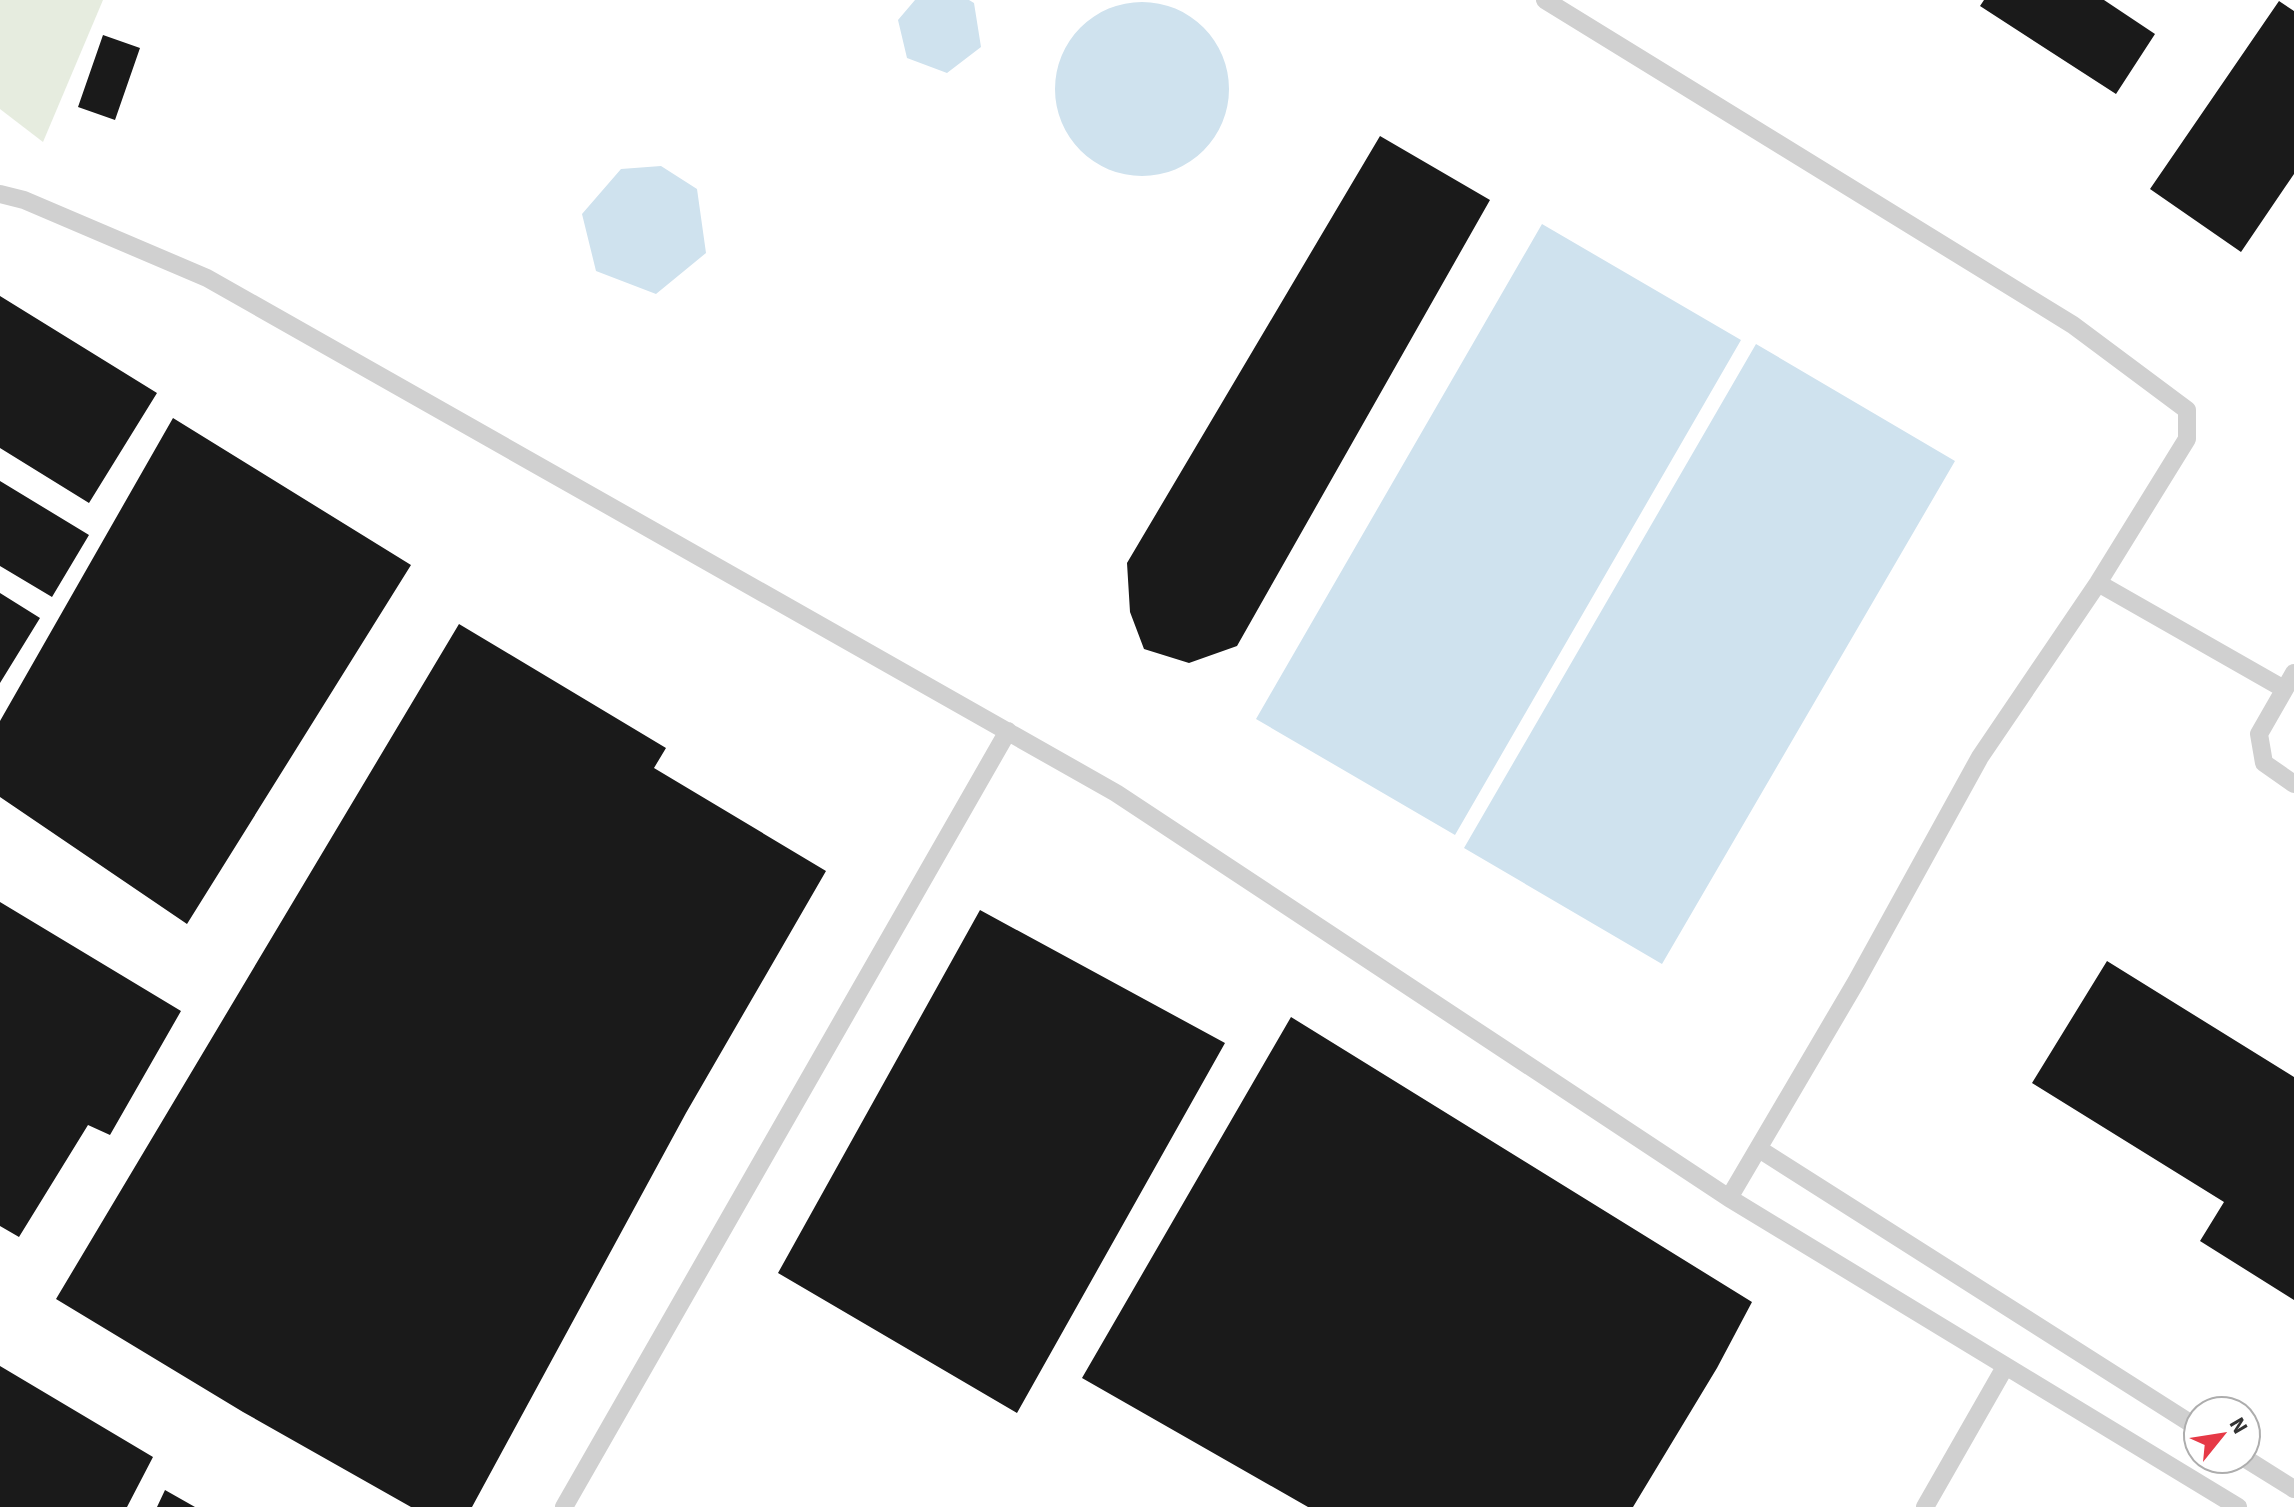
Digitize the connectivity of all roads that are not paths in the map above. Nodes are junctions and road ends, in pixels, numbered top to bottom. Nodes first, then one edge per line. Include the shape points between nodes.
1 (1545, 0) edge
2 (0, 194) edge
3 (2098, 583) junction
4 (2289, 681) edge
5 (1008, 731) junction
6 (2294, 784) edge
7 (1759, 1149) junction
8 (1729, 1198) junction
9 (2005, 1367) junction
10 (2182, 1418) edge
11 (2262, 1469) edge
12 (2294, 1489) edge
13 (564, 1507) edge
14 (1925, 1507) edge
15 (2238, 1507) edge

1 - 3 lane via 2073,325 2187,410 2187,439
2 - 5 lane via 207,278
3 - 4 lane
3 - 7 lane via 1980,757
4 - 6 lane via 2259,734 2264,763
5 - 8 lane via 1116,793
5 - 13 lane
7 - 8 lane
7 - 10 lane
8 - 9 lane
9 - 14 lane
9 - 15 lane
11 - 12 lane

